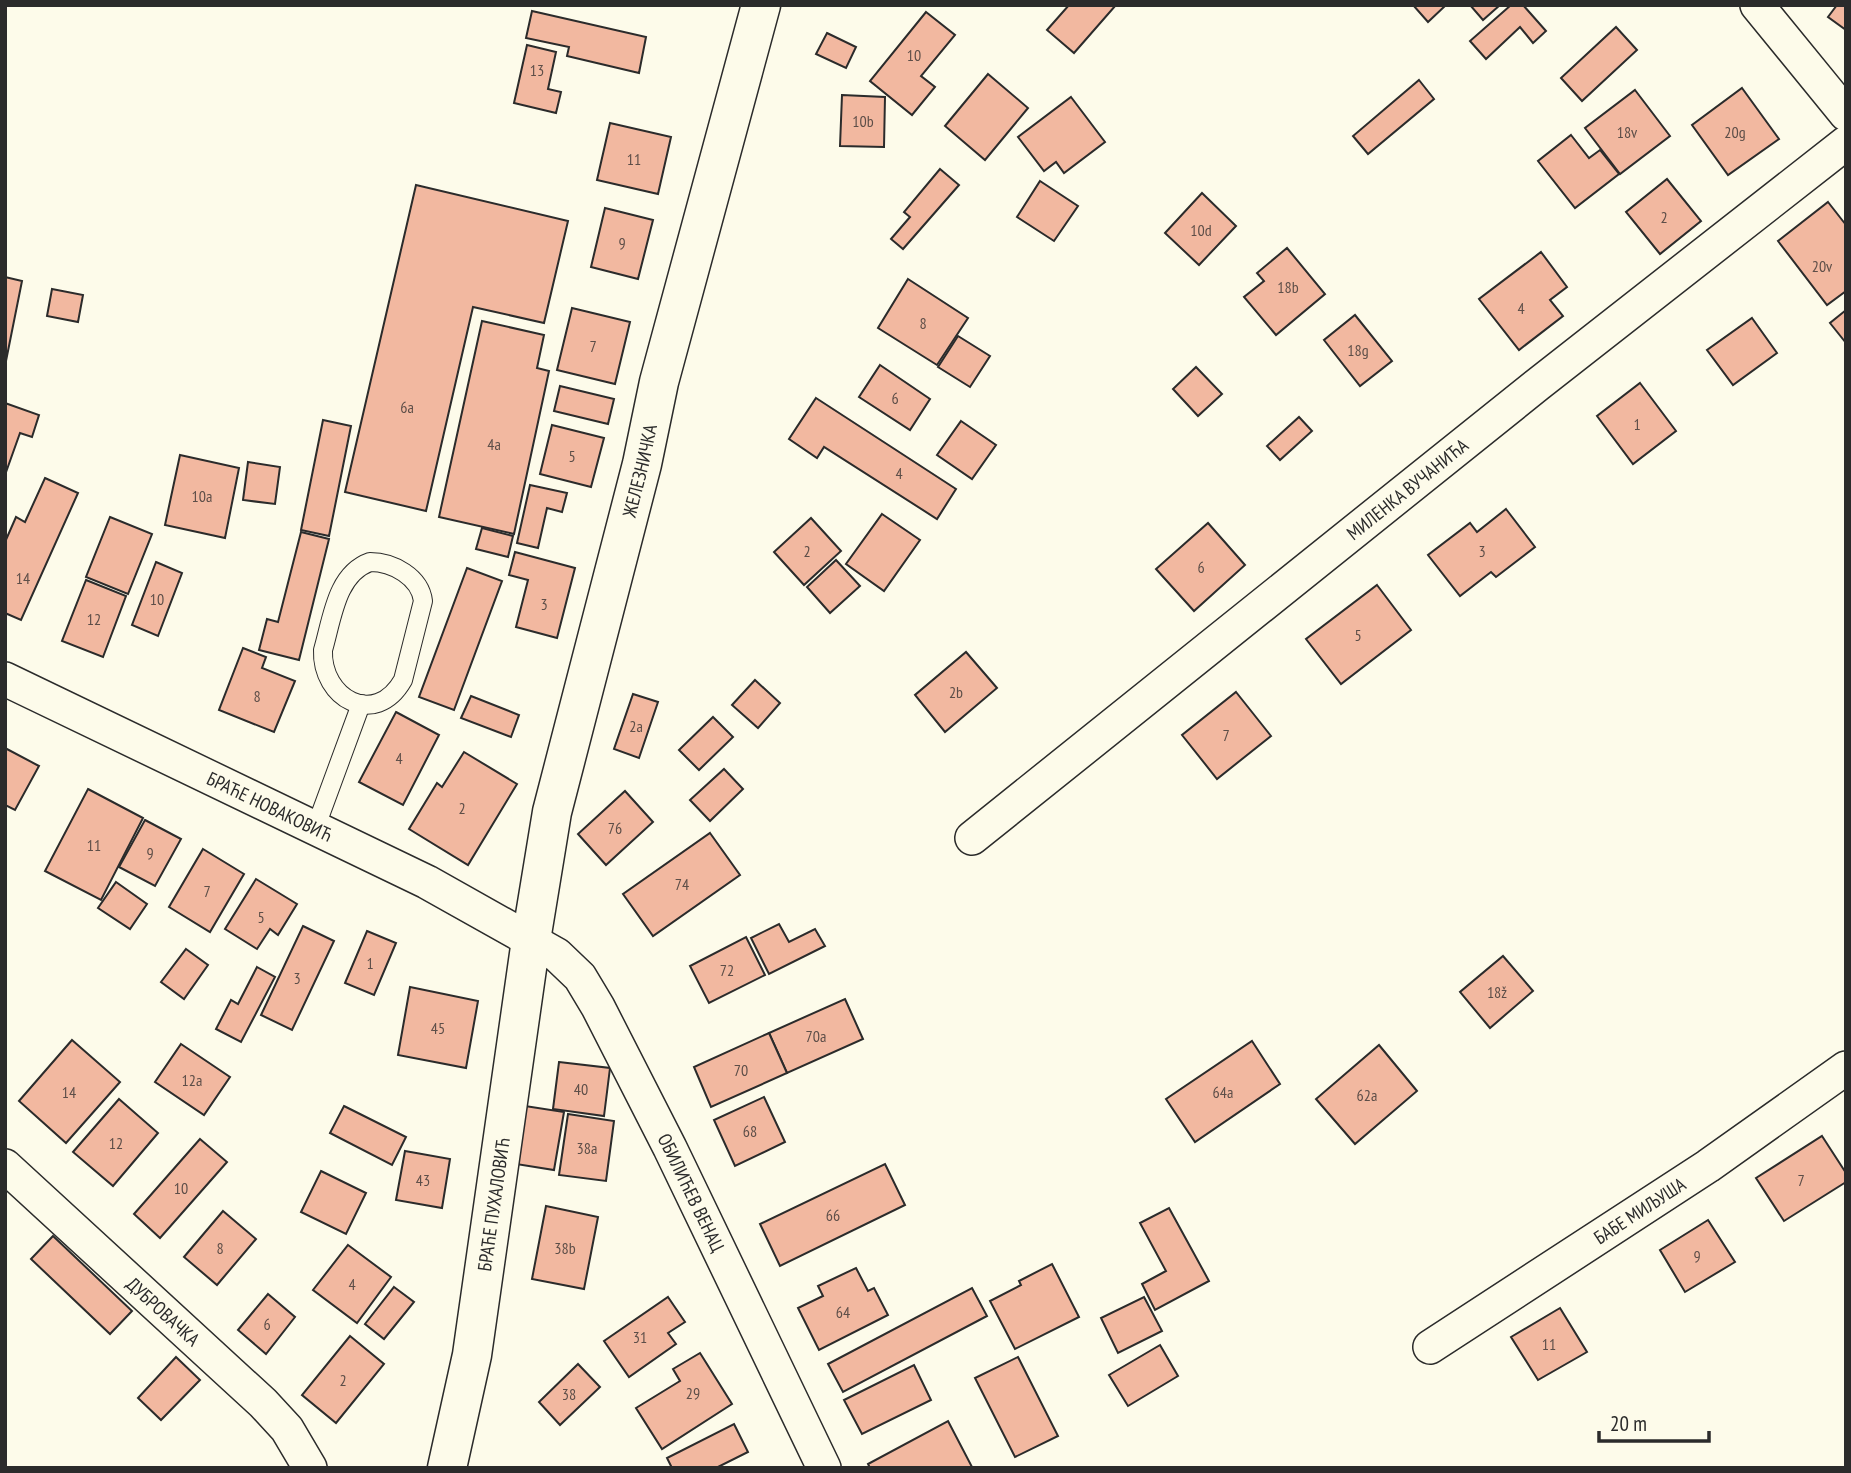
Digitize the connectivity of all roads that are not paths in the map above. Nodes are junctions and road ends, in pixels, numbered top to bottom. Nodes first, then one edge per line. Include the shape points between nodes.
1 (761, 5) edge
2 (1756, 5) edge
3 (1846, 114) edge
4 (1846, 143) edge
5 (5, 679) edge
6 (361, 704) junction
7 (315, 829) junction
8 (972, 838) dead end
9 (531, 940) junction
10 (1846, 1068) edge
11 (5, 1166) edge
12 (1430, 1347) dead end
13 (310, 1468) edge
14 (447, 1468) edge
15 (824, 1468) edge

1 - 9 main road, ЖЕЛЕЗНИЧКА via 659,382 567,750
2 - 3 street
4 - 8 street, МИЛЕНКА ВУЧАНИЋА
5 - 7 street, БРАЋЕ НОВАКОВИЋ
6 - 6 lane via 380,704 397,691 424,601 411,576 377,562 361,565 343,586 323,650 333,687
6 - 7 lane
7 - 9 street, БРАЋЕ НОВАКОВИЋ via 427,882
9 - 14 main road, БРАЋЕ ПУХАЛОВИЋ via 472,1355
9 - 15 street, ОБИЛИЋЕВ ВЕНАЦ via 557,955 580,977 598,1007
10 - 12 street, БАБЕ МИЉУША via 1708,1166
11 - 13 street, ДУБРОВАЧКА via 263,1403 287,1429

